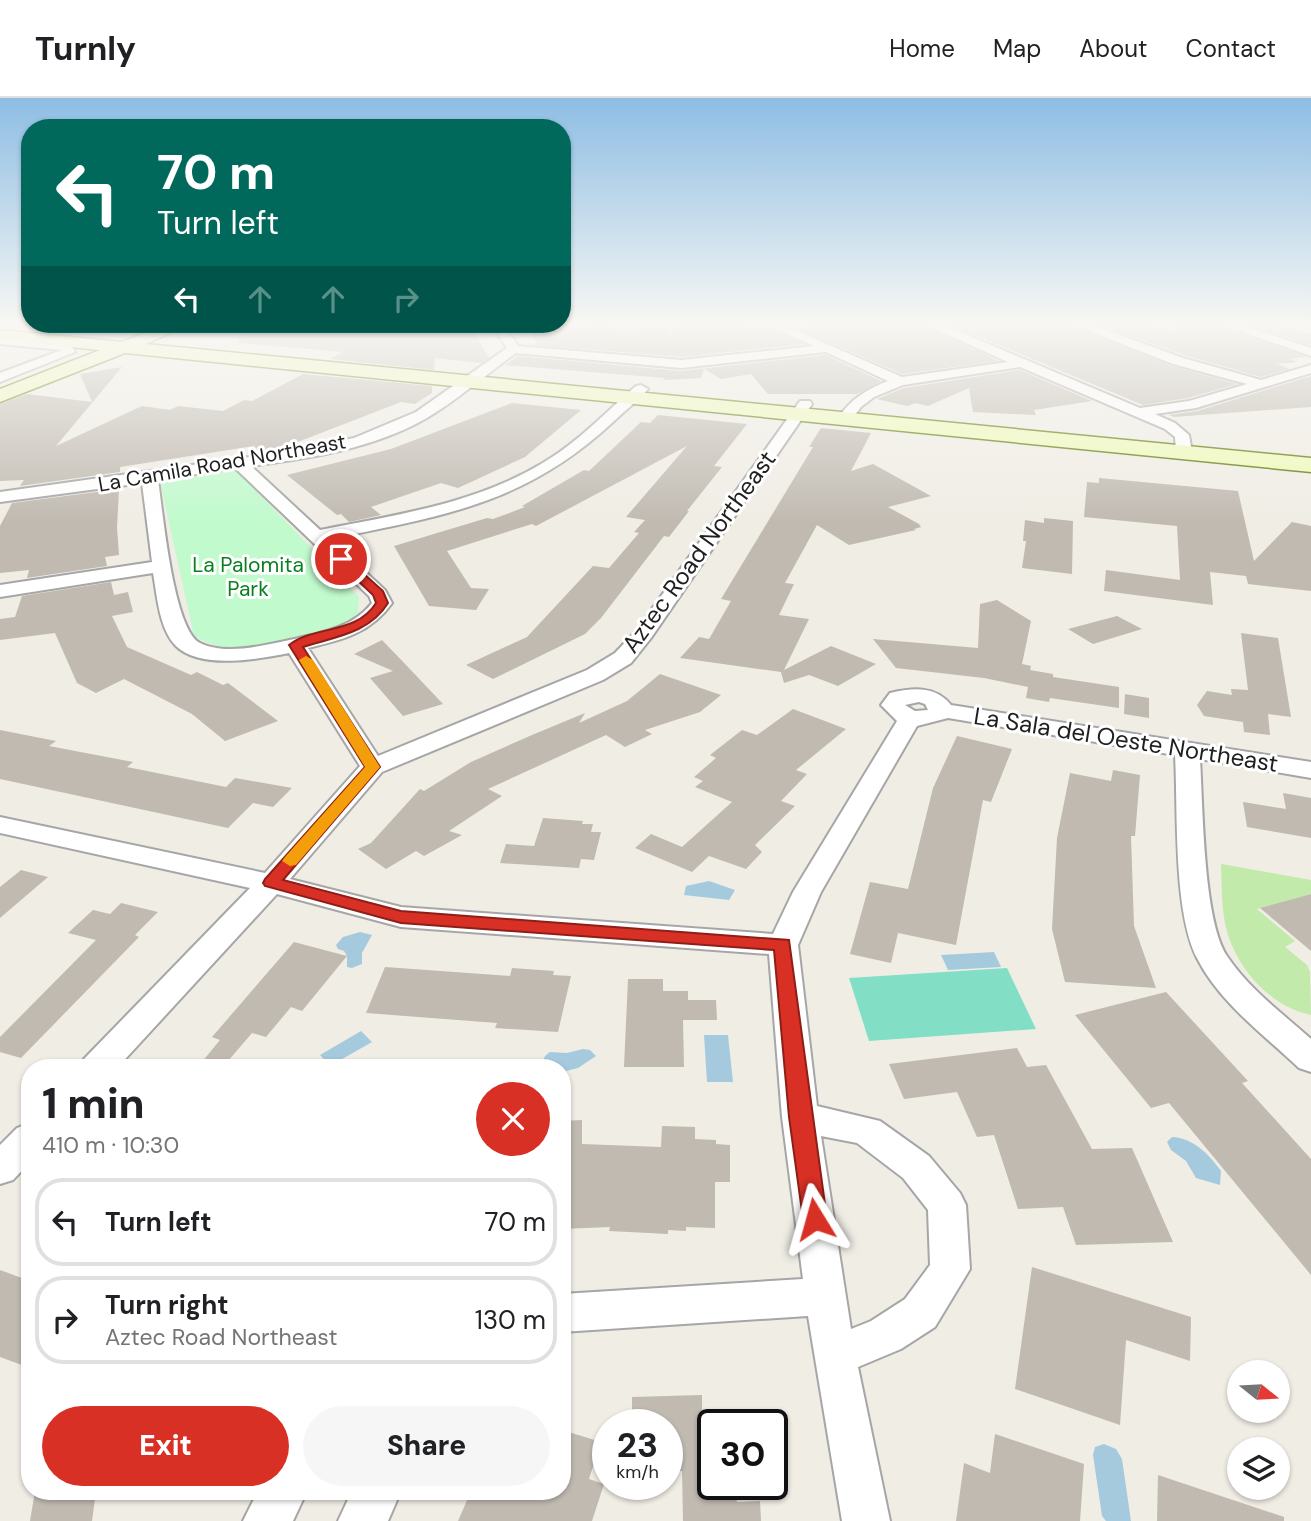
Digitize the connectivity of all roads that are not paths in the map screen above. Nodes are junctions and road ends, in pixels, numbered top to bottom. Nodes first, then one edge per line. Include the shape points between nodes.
1 (458, 390) edge
2 (607, 390) edge
3 (879, 390) edge
4 (1082, 390) edge
5 (1240, 390) edge
6 (635, 393) junction
7 (802, 409) junction
8 (1135, 413) junction
9 (848, 414) junction
10 (1184, 447) junction
11 (1311, 454) edge
12 (238, 463) junction
13 (1311, 464) edge
14 (149, 476) junction
15 (0, 496) edge
16 (317, 536) junction
17 (161, 566) junction
18 (0, 591) edge
19 (295, 645) junction
20 (1187, 750) junction
21 (373, 767) junction
22 (1311, 770) edge
23 (1, 826) edge
24 (271, 883) junction
25 (783, 945) junction
26 (1305, 1048) edge
27 (105, 1059) edge
28 (800, 1117) junction
29 (21, 1147) edge
30 (0, 1169) edge
31 (826, 1296) junction
32 (571, 1311) edge
33 (834, 1356) junction
34 (279, 1500) edge
35 (372, 1500) edge
36 (267, 1521) edge
37 (362, 1521) edge
38 (866, 1521) edge

1 - 12 street, La Camila Road Northeast via 427,413 374,435
2 - 6 main road
3 - 9 street
4 - 8 street
5 - 8 street via 1191,405
6 - 7 main road
6 - 16 street via 562,457 496,492 409,517
7 - 9 main road
7 - 21 street, Aztec Road Northeast via 623,658 595,676
8 - 10 street
9 - 10 main road
10 - 11 main road
10 - 13 main road
12 - 14 street, La Camila Road Northeast
12 - 16 street
14 - 15 street, La Camila Road Northeast
14 - 17 street
16 - 19 street via 382,603 375,615 357,626
17 - 18 street
17 - 19 street via 184,642 198,650 236,654
19 - 21 street
20 - 22 street, La Sala del Oeste Northeast
20 - 25 street, La Sala del Oeste Northeast via 926,714 807,892
20 - 26 street via 1197,913 1211,956 1238,992
21 - 24 street, Aztec Road Northeast
23 - 24 street
24 - 25 street via 401,917
24 - 27 street, Aztec Road Northeast
25 - 28 street
28 - 31 street
28 - 33 street via 867,1131 916,1167 947,1205 950,1269 920,1313 886,1335
29 - 30 street
31 - 32 street
31 - 33 street
33 - 38 street
34 - 36 street
35 - 37 street

